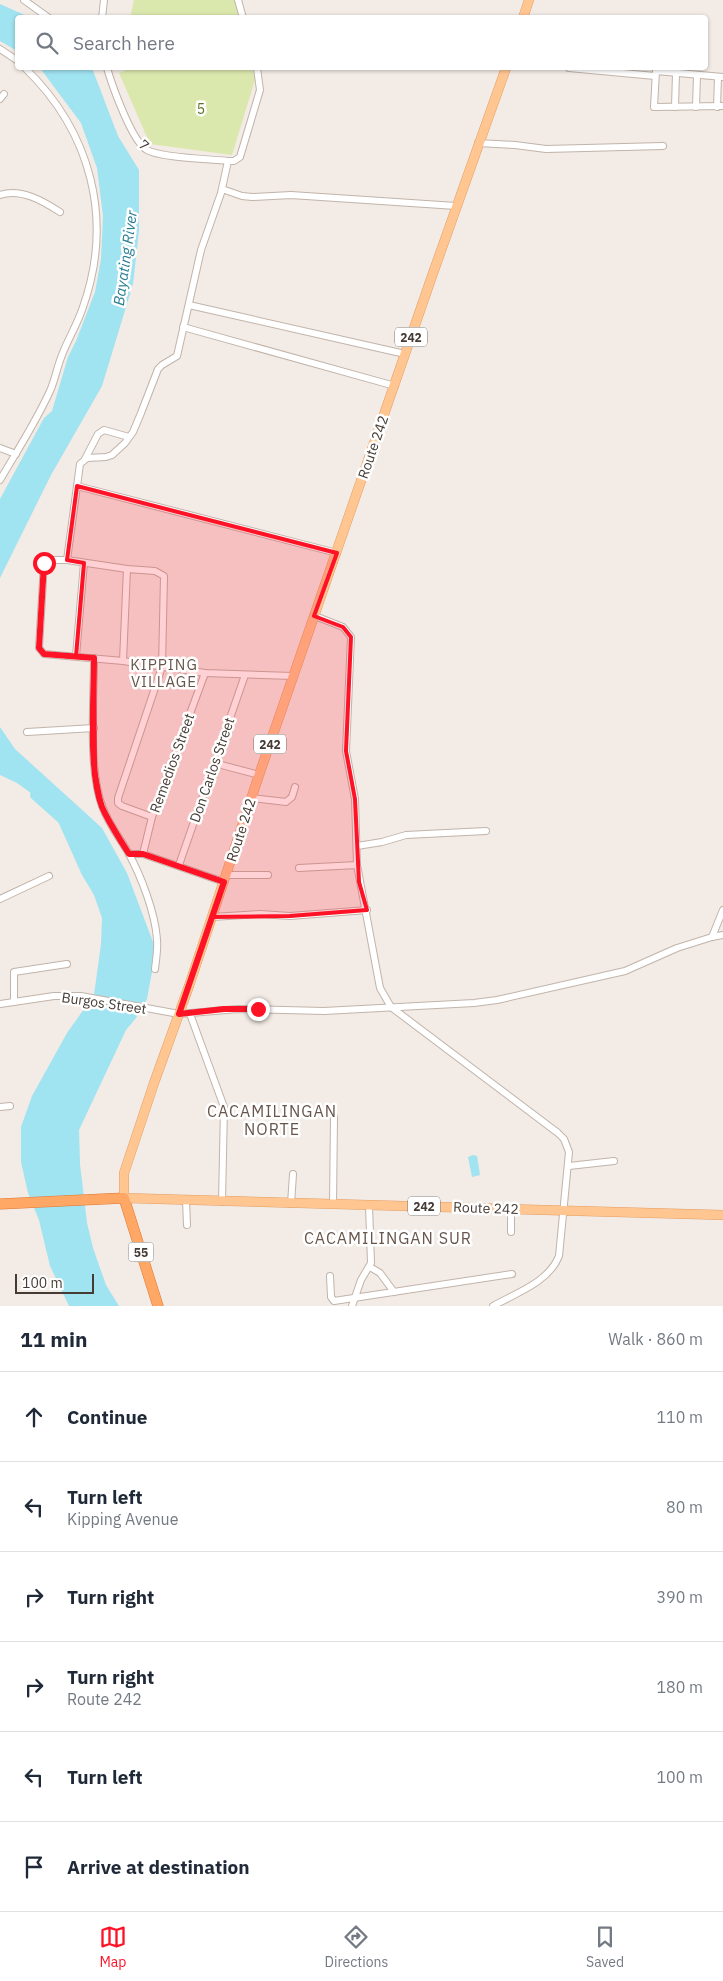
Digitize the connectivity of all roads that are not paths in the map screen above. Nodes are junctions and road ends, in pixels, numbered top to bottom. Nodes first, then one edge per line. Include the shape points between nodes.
1 (24, 0) edge
2 (104, 0) edge
3 (238, 0) edge
4 (529, 0) edge
5 (45, 15) edge
6 (102, 15) edge
7 (242, 15) edge
8 (524, 15) edge
9 (0, 49) edge
10 (15, 59) edge
11 (27, 70) edge
12 (108, 70) edge
13 (257, 70) edge
14 (505, 70) edge
15 (591, 70) edge
16 (676, 73) junction
17 (697, 75) junction
18 (656, 76) junction
19 (721, 77) edge
20 (720, 106) edge
21 (675, 107) junction
22 (696, 107) junction
23 (478, 143) junction
24 (663, 146) dead end
25 (228, 161) junction
26 (222, 189) junction
27 (0, 195) edge
28 (456, 206) junction
29 (60, 212) dead end
30 (189, 305) junction
31 (183, 328) junction
32 (405, 354) junction
33 (395, 386) junction
34 (129, 437) junction
35 (0, 448) edge
36 (16, 454) junction
37 (85, 459) junction
38 (0, 480) edge
39 (77, 486) junction
40 (337, 553) junction
41 (67, 560) junction
42 (84, 563) junction
43 (127, 569) junction
44 (315, 616) junction
45 (76, 656) junction
46 (94, 658) junction
47 (123, 661) junction
48 (162, 667) junction
49 (205, 673) junction
50 (245, 675) junction
51 (293, 676) junction
52 (94, 728) junction
53 (27, 732) dead end
54 (214, 763) junction
55 (259, 775) junction
56 (295, 787) dead end
57 (251, 798) junction
58 (152, 817) junction
59 (486, 831) dead end
60 (357, 846) junction
61 (129, 854) junction
62 (143, 854) junction
63 (357, 865) junction
64 (179, 866) junction
65 (298, 868) dead end
66 (268, 875) dead end
67 (49, 876) dead end
68 (225, 878) junction
69 (0, 899) edge
70 (367, 910) junction
71 (723, 910) edge
72 (212, 917) junction
73 (723, 935) edge
74 (712, 937) junction
75 (67, 964) dead end
76 (155, 969) dead end
77 (14, 1002) junction
78 (0, 1004) edge
79 (391, 1007) junction
80 (179, 1014) junction
81 (190, 1014) junction
82 (10, 1106) dead end
83 (0, 1107) edge
84 (334, 1117) dead end
85 (614, 1161) dead end
86 (569, 1166) junction
87 (293, 1174) dead end
88 (124, 1198) junction
89 (186, 1200) junction
90 (222, 1202) junction
91 (5, 1204) edge
92 (291, 1204) junction
93 (333, 1205) junction
94 (369, 1205) junction
95 (512, 1210) junction
96 (564, 1211) junction
97 (723, 1215) edge
98 (187, 1225) dead end
99 (511, 1232) dead end
100 (370, 1267) junction
101 (512, 1274) dead end
102 (330, 1276) dead end
103 (394, 1292) junction
104 (354, 1299) junction
105 (158, 1306) edge
106 (352, 1306) edge
107 (493, 1306) edge

1 - 5 street
2 - 6 street
3 - 7 street
4 - 8 main road
9 - 10 street
11 - 36 street via 73,129 89,170 98,223 95,262 83,306 50,390
12 - 25 street, 7 via 127,121 143,147 157,154
13 - 25 street via 258,97 240,157
14 - 23 main road, Route 242 / 242
15 - 18 street
16 - 17 street
16 - 18 street via 656,71
16 - 21 street
17 - 19 street
17 - 22 street
18 - 21 street via 654,107
19 - 20 street
20 - 22 street
21 - 22 street
23 - 24 street via 546,149
23 - 28 main road, Route 242 / 242
25 - 26 street
26 - 28 street via 252,197 298,195
26 - 30 street via 201,250
27 - 29 street via 33,197
28 - 32 main road, Route 242 / 242
30 - 31 street
30 - 32 street
31 - 33 street
31 - 34 street via 177,356 158,370
32 - 33 main road, Route 242 / 242
33 - 40 main road, Route 242 / 242
34 - 37 street via 112,455
34 - 37 street via 104,430 98,434
35 - 36 street
36 - 38 street
37 - 39 street via 80,464
39 - 40 street
39 - 41 street
40 - 44 main road, Route 242 / 242
41 - 42 street
41 - 45 street via 50,559 44,563 40,651
42 - 43 street
42 - 45 street
43 - 47 street
43 - 48 street via 164,576
44 - 51 main road, Route 242 / 242
44 - 60 street via 343,627 351,637 346,751 355,799
45 - 46 street
46 - 47 street
46 - 52 street
47 - 48 street
48 - 49 street
48 - 58 street via 118,798 122,806
49 - 50 street
49 - 58 street, Remedios Street
50 - 51 street
50 - 54 street, Don Carlos Street
51 - 55 main road, Route 242 / 242
52 - 53 street
52 - 61 street via 99,795
54 - 55 street
54 - 64 street, Don Carlos Street
55 - 57 main road, Route 242 / 242
56 - 57 street via 292,797 286,802
57 - 68 main road, Route 242 / 242
58 - 62 street, Remedios Street
59 - 60 street via 406,835
60 - 63 street
61 - 62 street
61 - 76 street via 154,919 158,940
62 - 64 street
63 - 65 street
63 - 70 street
64 - 68 street
66 - 68 street
67 - 69 street
68 - 72 main road, Route 242 / 242
70 - 72 street via 290,916
70 - 79 street via 380,988
71 - 74 street
72 - 80 main road, Route 242 / 242
73 - 74 street, Burgos Street
74 - 79 street, Burgos Street via 670,950 632,969 561,986 486,1002
75 - 77 street via 14,972
77 - 78 street, Burgos Street
77 - 80 street, Burgos Street via 81,996
79 - 81 street, Burgos Street via 324,1011 238,1008
79 - 86 street via 558,1133 567,1145
80 - 81 street, Burgos Street
80 - 88 main road, Route 242 / 242 via 124,1173
81 - 90 street via 224,1107
82 - 83 street
84 - 93 street
85 - 86 street
86 - 96 street
87 - 92 street
88 - 89 main road, Route 242 / 242
88 - 91 highway
88 - 105 highway, 55
89 - 90 main road, Route 242 / 242
89 - 98 street
90 - 92 main road, Route 242 / 242
92 - 93 main road, Route 242 / 242
93 - 94 main road, Route 242 / 242
94 - 95 main road, Route 242 / 242
94 - 100 street
95 - 96 main road, Route 242 / 242
95 - 99 street
96 - 97 main road, Route 242 / 242
96 - 107 street via 556,1264 539,1280
100 - 103 street via 380,1273
100 - 104 street
101 - 103 street
102 - 104 street via 334,1301
103 - 104 street
104 - 106 street

